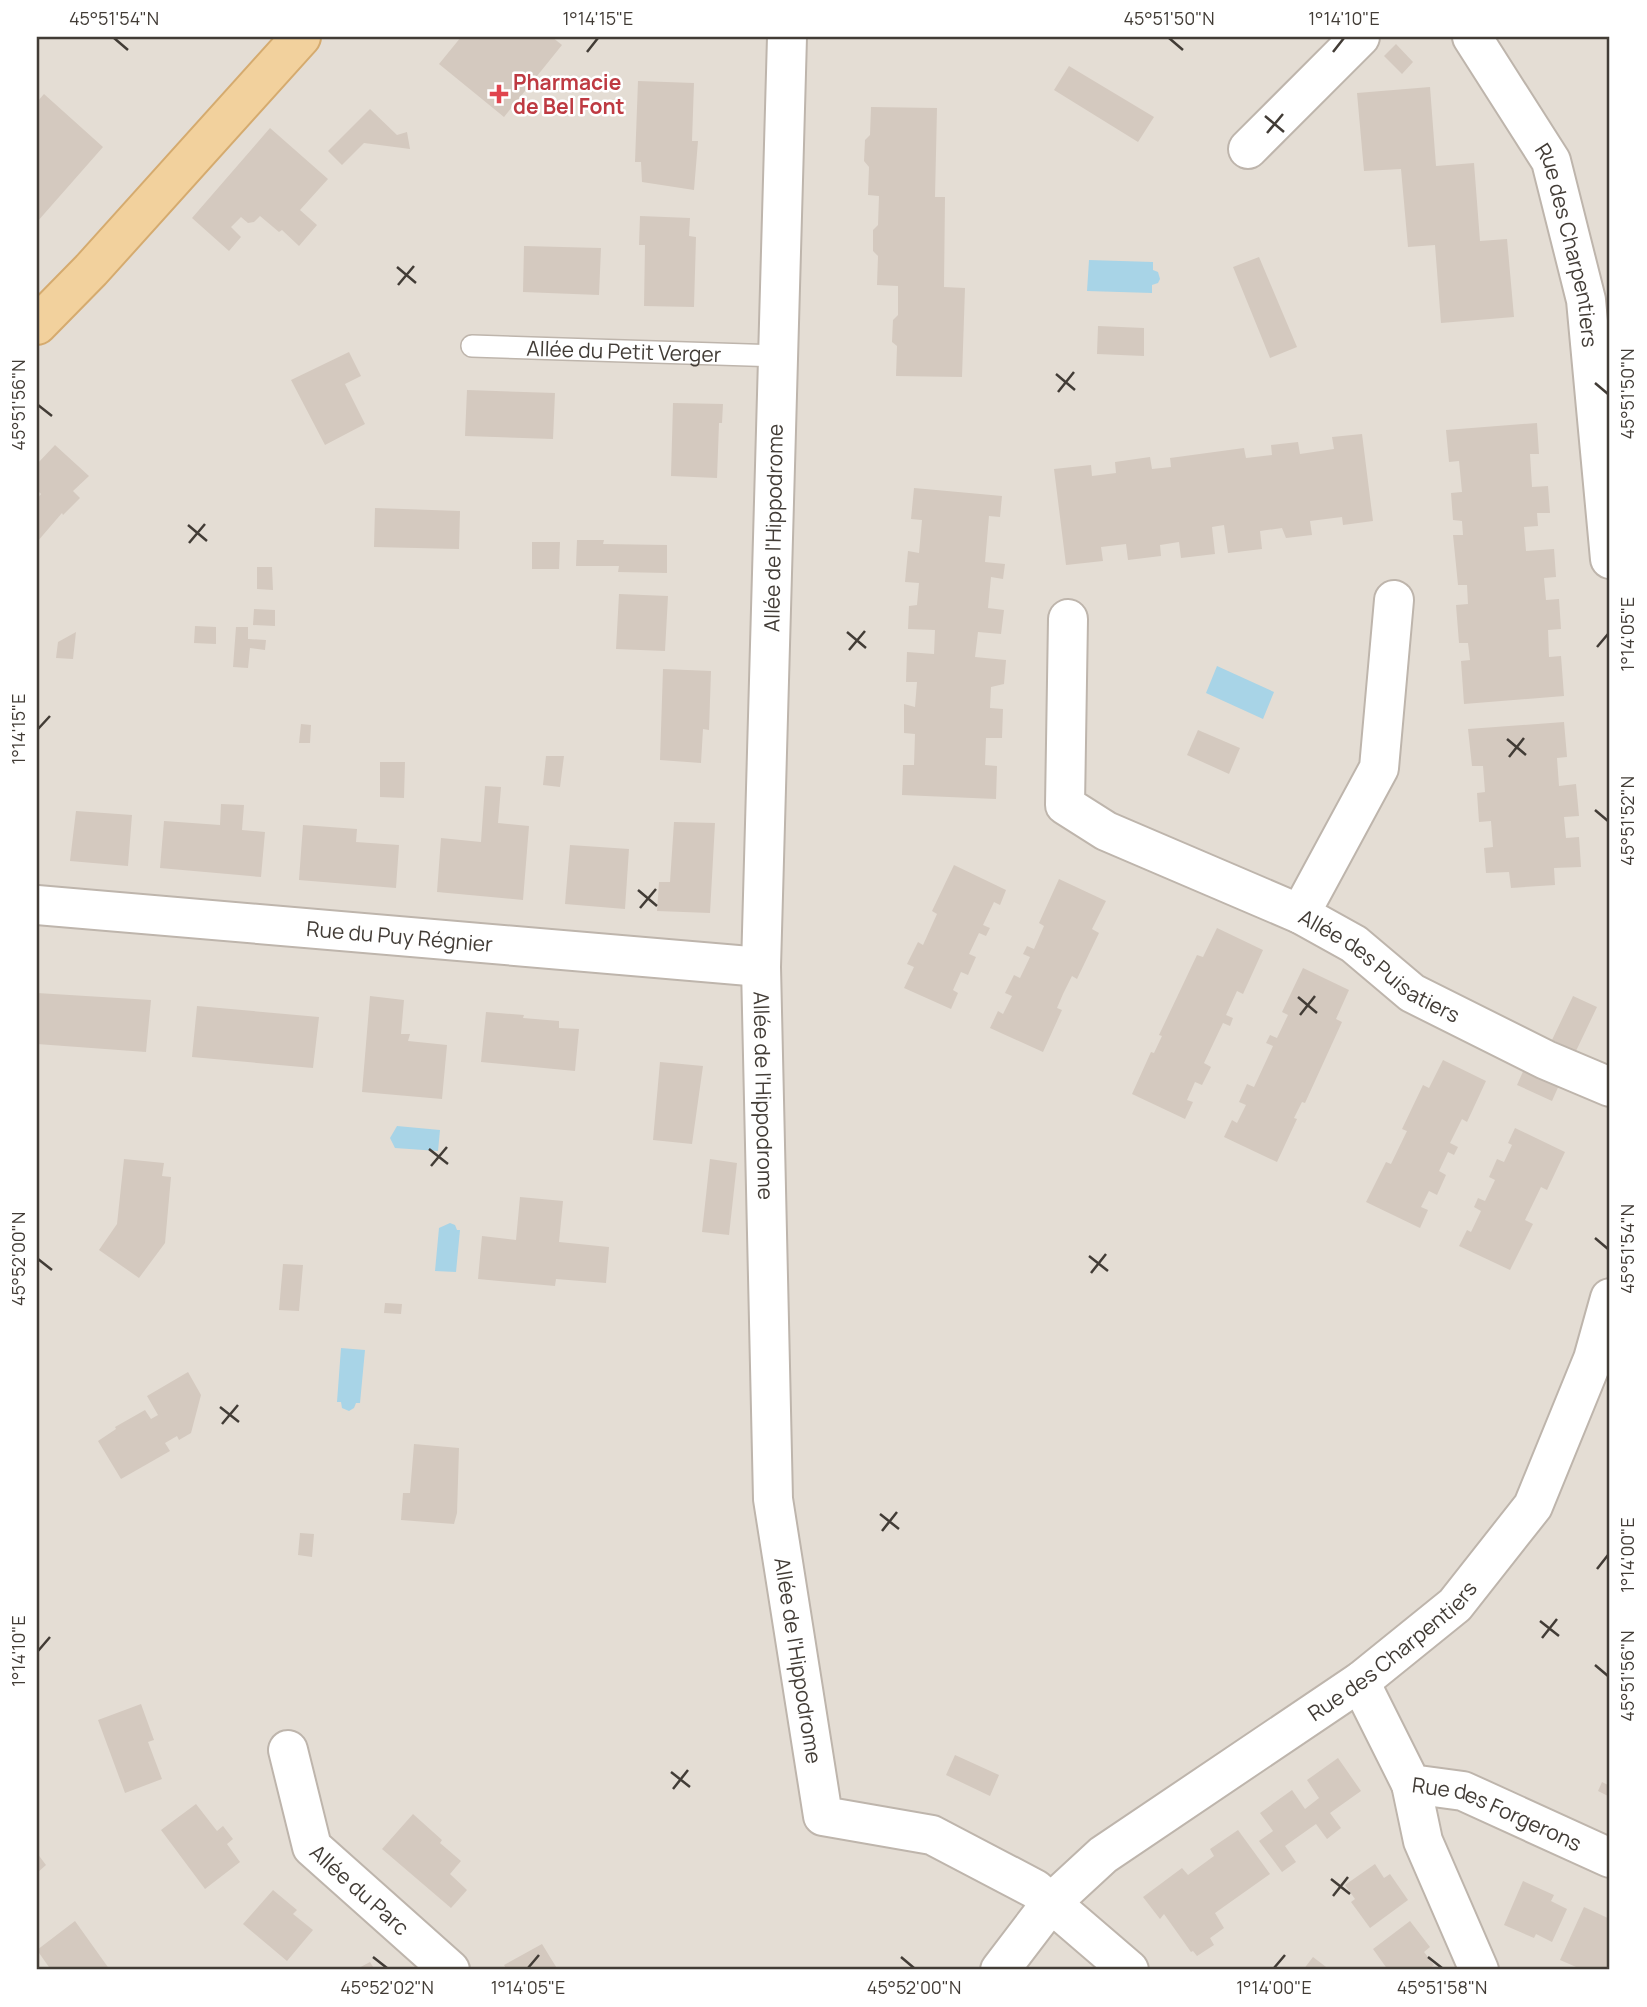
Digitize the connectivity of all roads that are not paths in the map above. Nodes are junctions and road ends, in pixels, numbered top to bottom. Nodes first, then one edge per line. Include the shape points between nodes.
1 (301, 37) edge
2 (787, 37) edge
3 (1360, 37) edge
4 (1472, 37) edge
5 (1248, 149) dead end
6 (1598, 297) edge
7 (37, 324) edge
8 (472, 346) dead end
9 (777, 356) junction
10 (1610, 559) edge
11 (1394, 600) dead end
12 (1068, 619) dead end
13 (37, 905) edge
14 (1300, 914) junction
15 (761, 967) junction
16 (1610, 1087) edge
17 (1610, 1298) edge
18 (1601, 1363) edge
19 (1362, 1681) junction
20 (288, 1750) dead end
21 (1411, 1784) junction
22 (1610, 1858) edge
23 (1051, 1903) junction
24 (450, 1970) edge
25 (1000, 1970) edge
26 (1129, 1970) edge
27 (1479, 1970) edge

1 - 7 main road via 100,261
2 - 9 street, Allée de l'Hippodrome
3 - 5 street
4 - 6 street, Rue des Charpentiers via 1551,161
6 - 10 street, Rue des Charpentiers
8 - 9 lane, Allée du Petit Verger
9 - 15 street, Allée de l'Hippodrome
11 - 14 street, Allée des Puisatiers via 1379,768
12 - 14 street via 1065,805 1106,831
13 - 15 street, Rue du Puy Régnier
14 - 16 street, Allée des Puisatiers via 1354,944 1412,993
15 - 23 street, Allée de l'Hippodrome via 773,1499 823,1816 932,1835 1035,1889
17 - 18 street, Rue des Charpentiers
18 - 19 street, Rue des Charpentiers via 1533,1506 1455,1605
19 - 21 street, Rue des Forgerons
19 - 23 street, Rue des Charpentiers via 1103,1855
20 - 24 street, Allée du Parc via 313,1847
21 - 22 street, Rue des Forgerons via 1463,1791
21 - 27 street via 1423,1841
23 - 25 street
23 - 26 street

